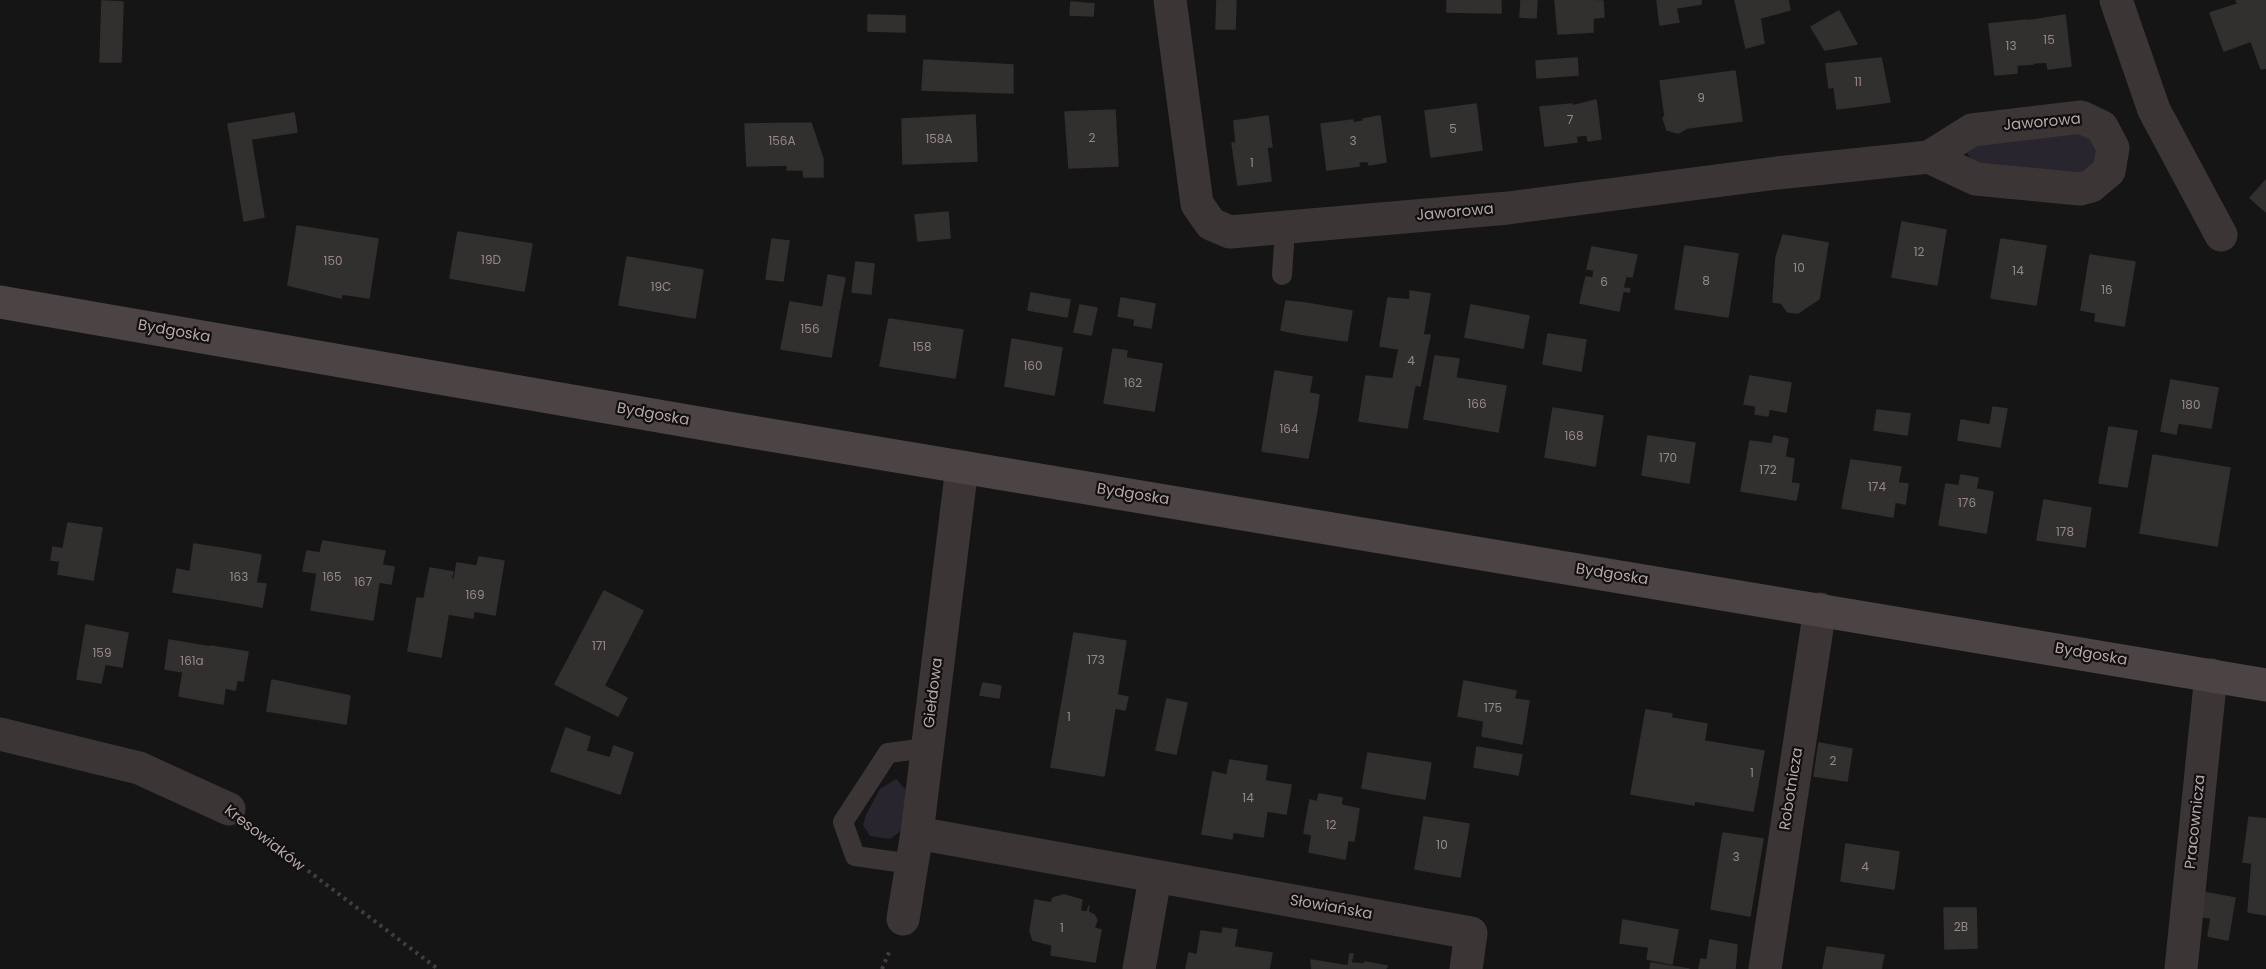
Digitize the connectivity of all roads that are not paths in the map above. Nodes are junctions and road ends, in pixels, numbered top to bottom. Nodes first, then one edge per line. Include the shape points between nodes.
1 (1170, 0) edge
2 (2116, 0) edge
3 (1929, 157) junction
4 (1285, 229) junction
5 (2221, 235) dead end
6 (1282, 275) dead end
7 (0, 302) edge
8 (962, 467) junction
9 (1820, 609) junction
10 (2211, 675) junction
11 (2266, 685) edge
12 (0, 734) edge
13 (927, 748) junction
14 (229, 809) road end
15 (914, 849) junction
16 (1155, 878) junction
17 (903, 919) dead end
18 (1139, 969) edge
19 (1466, 969) edge
20 (1765, 969) edge
21 (2181, 969) edge

1 - 4 street, Jaworowa via 1200,212 1211,224 1230,232
2 - 5 street via 2154,110
3 - 3 street, Jaworowa via 1972,130 2081,117 2102,127 2113,148 2109,171 2091,186 2080,189 1976,178
3 - 4 street, Jaworowa via 1508,208
4 - 6 lane
7 - 8 street, Bydgoska
8 - 9 street, Bydgoska
8 - 13 street, Giełdowa
9 - 10 street, Bydgoska
9 - 20 street, Robotnicza
10 - 11 street, Bydgoska
10 - 21 street, Pracownicza
12 - 14 street, Kresowiaków via 140,768
13 - 15 street, Giełdowa
13 - 15 lane via 888,753 843,822 855,856
15 - 16 street, Słowiańska
15 - 17 street, Giełdowa
16 - 18 street
16 - 19 street, Słowiańska via 1471,933

